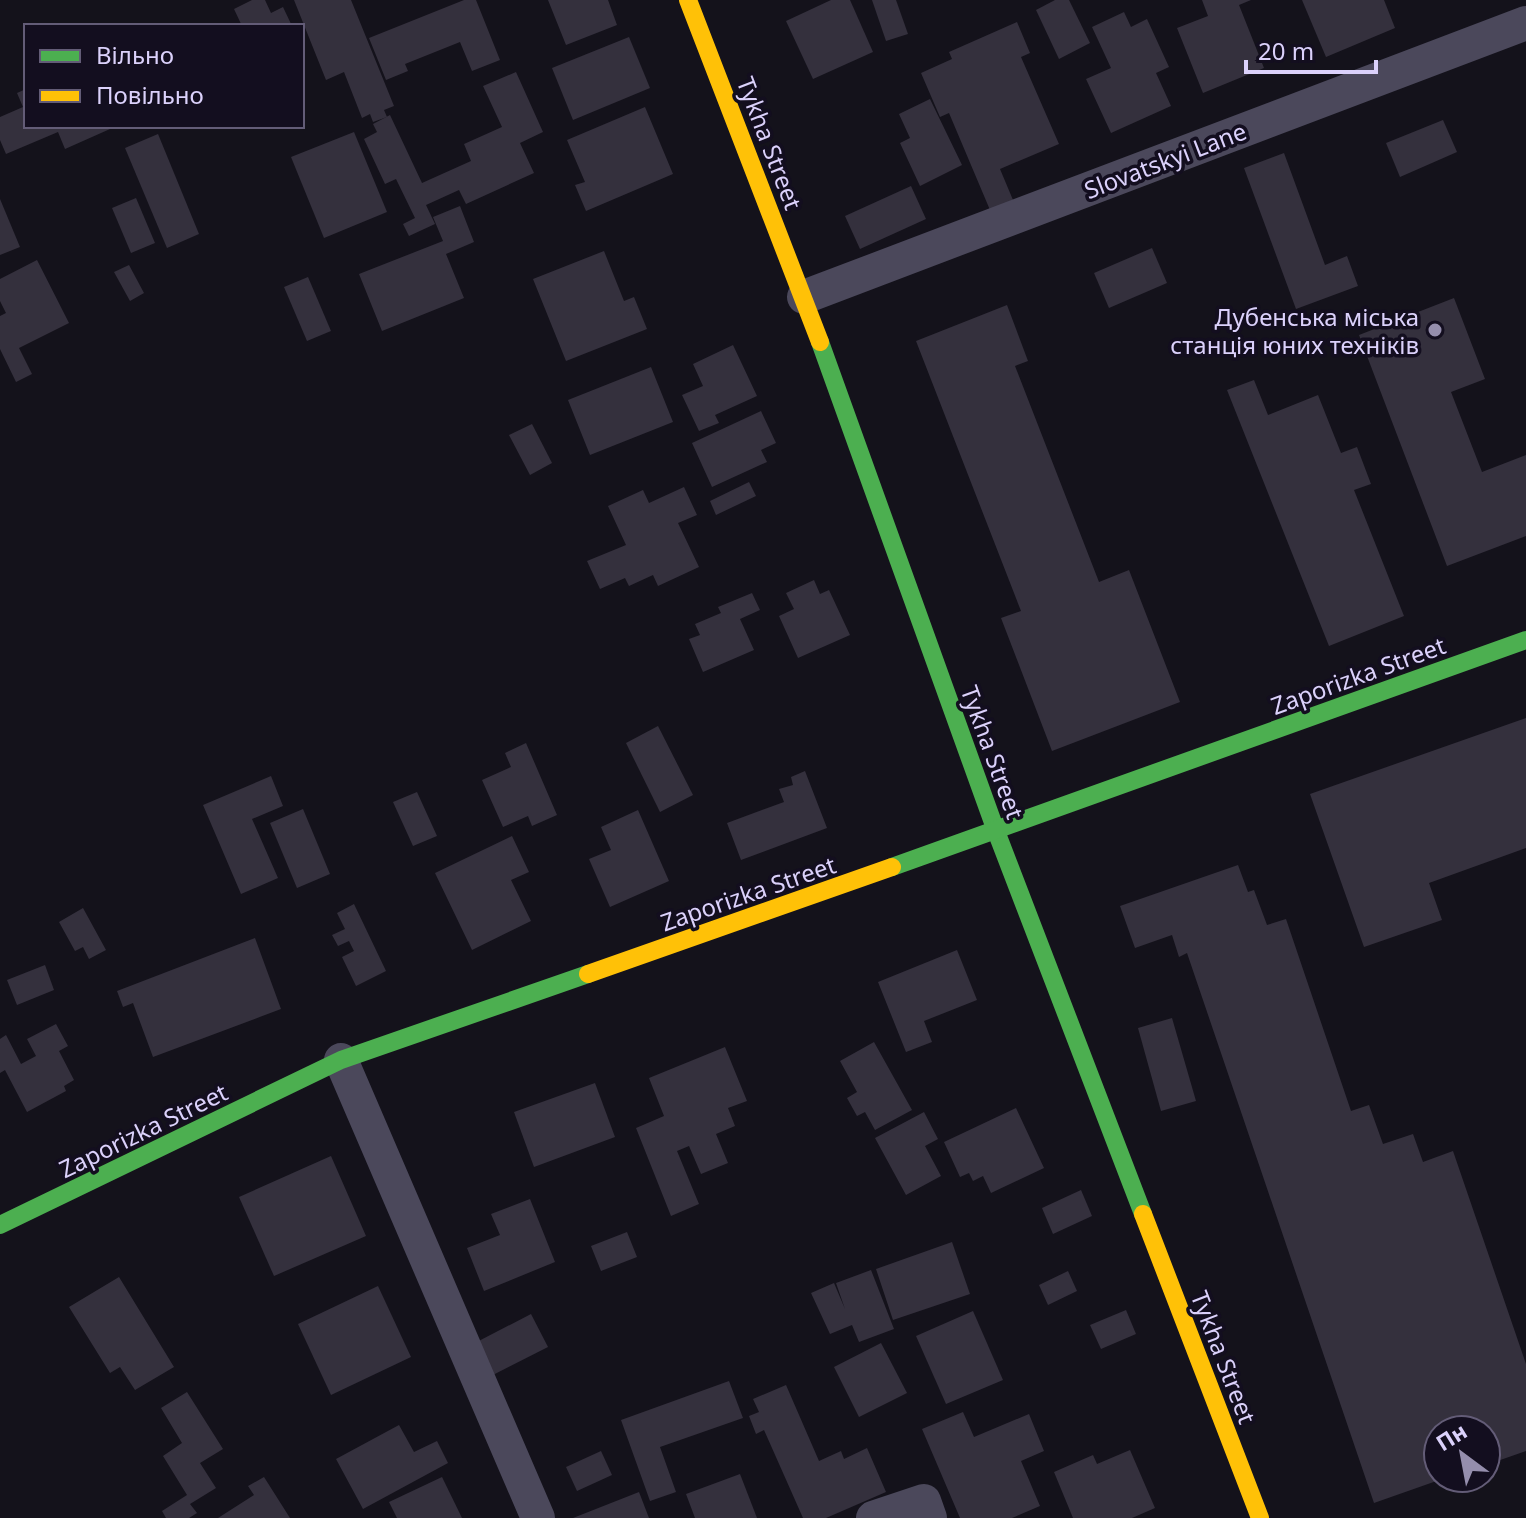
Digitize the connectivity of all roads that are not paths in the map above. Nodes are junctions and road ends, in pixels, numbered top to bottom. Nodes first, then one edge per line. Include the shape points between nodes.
1 (688, 0) edge
2 (1526, 23) edge
3 (804, 297) junction
4 (1526, 640) edge
5 (996, 831) junction
6 (341, 1060) junction
7 (0, 1225) edge
8 (538, 1518) edge
9 (873, 1518) edge
10 (930, 1518) edge
11 (1260, 1518) edge

1 - 3 street, Tykha Street
2 - 3 street, Slovatskyi Lane
3 - 5 street, Tykha Street
4 - 5 street, Zaporizka Street
5 - 6 street, Zaporizka Street
5 - 11 street, Tykha Street
6 - 7 street, Zaporizka Street
6 - 8 street
9 - 10 street via 924,1501

